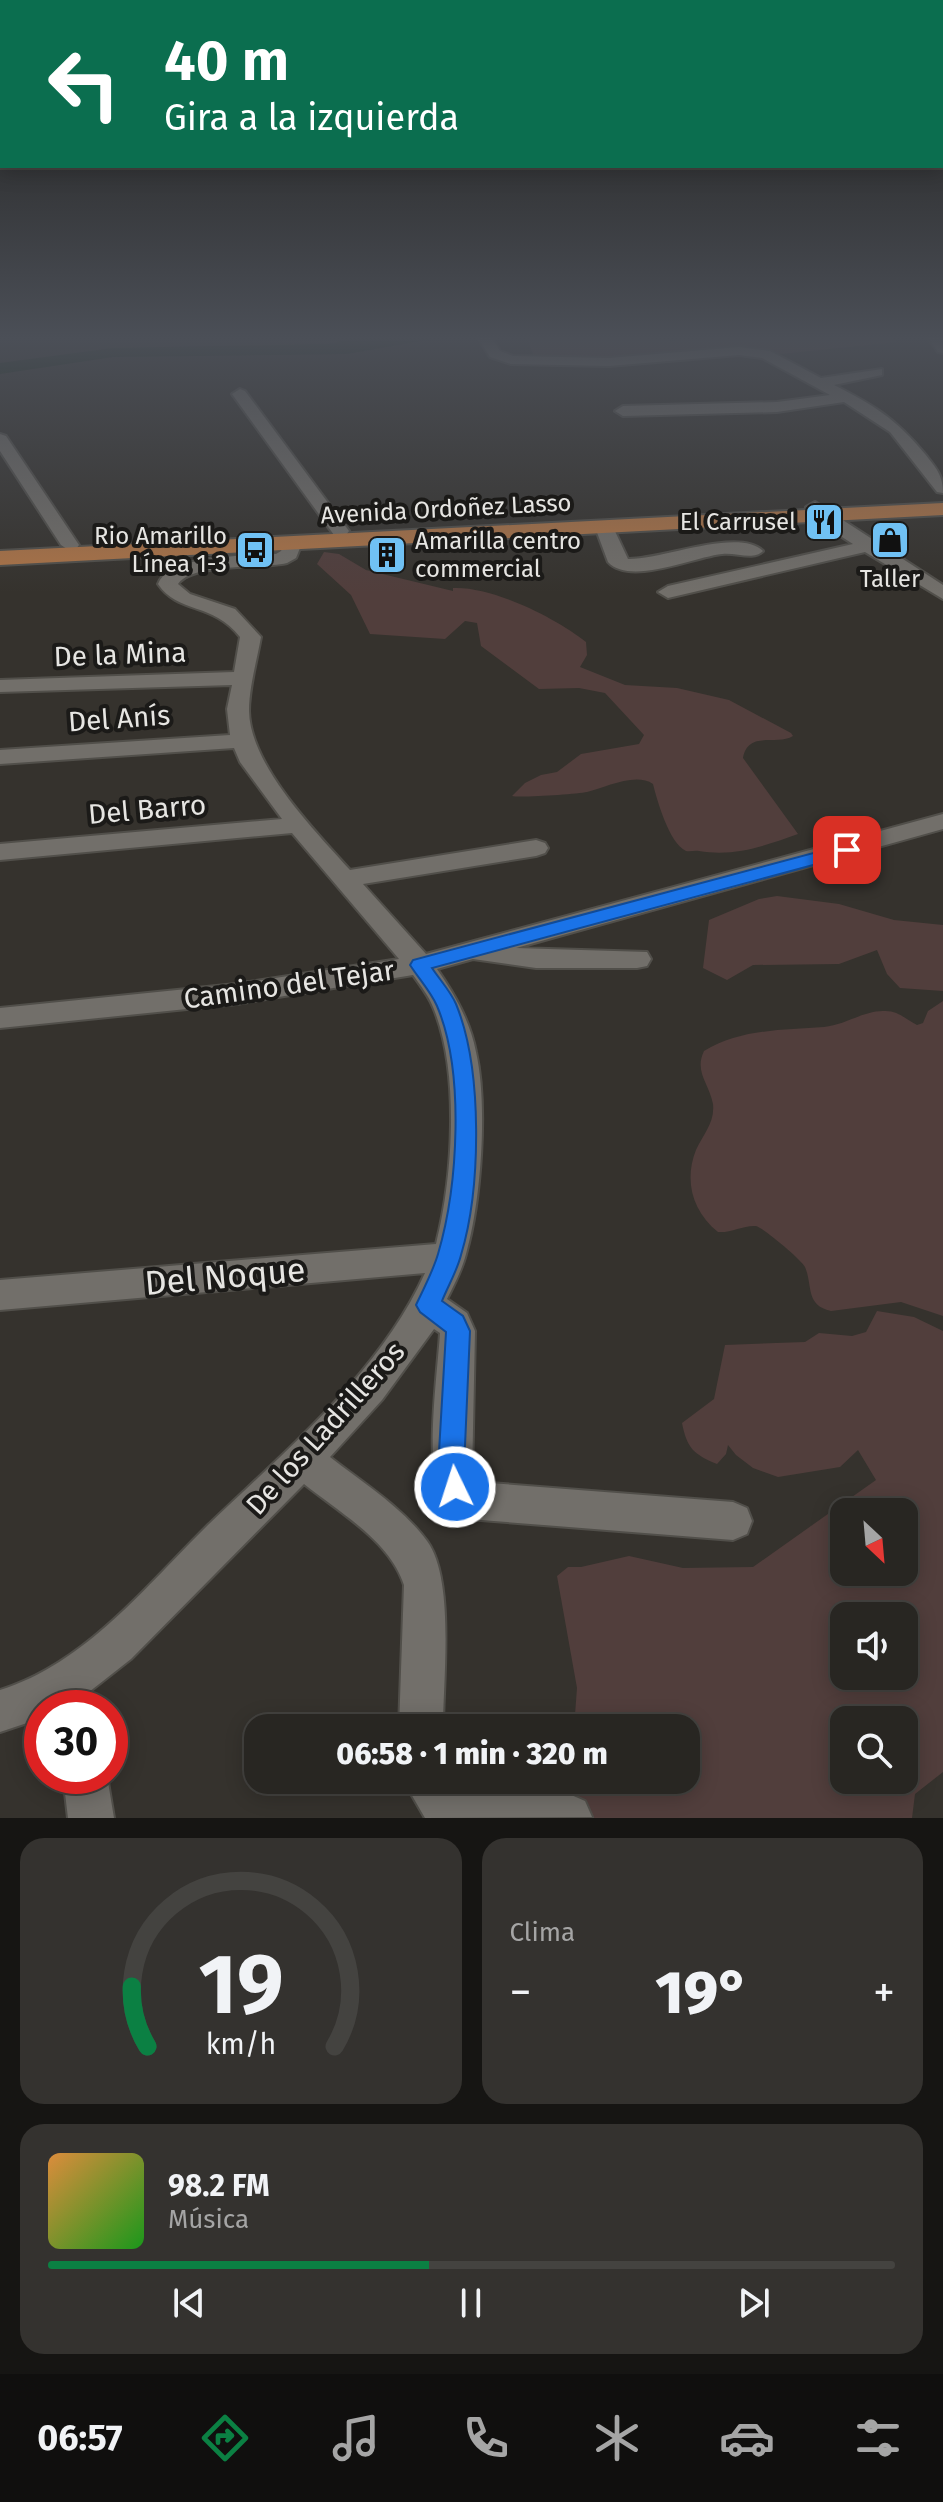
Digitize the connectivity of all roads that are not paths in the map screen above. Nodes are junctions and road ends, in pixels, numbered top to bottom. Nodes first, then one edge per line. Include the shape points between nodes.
1 (261, 423) edge
2 (888, 423) edge
3 (0, 439) edge
4 (943, 488) edge
5 (943, 502) edge
6 (943, 509) edge
7 (819, 512) junction
8 (604, 527) junction
9 (340, 531) junction
10 (293, 543) junction
11 (70, 545) junction
12 (871, 545) junction
13 (0, 547) edge
14 (754, 551) dead end
15 (0, 558) edge
16 (943, 576) edge
17 (922, 578) junction
18 (668, 592) dead end
19 (943, 593) edge
20 (242, 678) junction
21 (0, 686) edge
22 (242, 741) junction
23 (0, 757) edge
24 (943, 821) edge
25 (299, 825) junction
26 (536, 848) dead end
27 (0, 852) edge
28 (344, 879) junction
29 (472, 951) junction
30 (637, 959) dead end
31 (420, 965) junction
32 (0, 1018) edge
33 (449, 1257) junction
34 (0, 1295) edge
35 (428, 1305) junction
36 (303, 1459) junction
37 (733, 1521) dead end
38 (23, 1708) edge
39 (421, 1714) edge
40 (88, 1794) edge
41 (435, 1794) edge
42 (569, 1817) edge
43 (91, 1818) edge

1 - 9 street
2 - 4 street
3 - 11 street
5 - 7 main road, Avenida Ordoñez Lasso
6 - 7 main road, Avenida Ordoñez Lasso
7 - 8 main road, Avenida Ordoñez Lasso
7 - 9 main road, Avenida Ordoñez Lasso
7 - 12 street
8 - 10 main road, Avenida Ordoñez Lasso
8 - 14 street via 621,565 723,548
9 - 11 main road, Avenida Ordoñez Lasso
10 - 15 main road, Avenida Ordoñez Lasso
10 - 20 street, De los Ladrilleros via 280,559 201,566 170,578 172,592 220,608 251,637
11 - 13 main road, Avenida Ordoñez Lasso
12 - 17 street
12 - 18 street
16 - 17 street
17 - 19 street
20 - 21 street, De la Mina
20 - 22 street, De los Ladrilleros
22 - 23 street, Del Anís
22 - 25 street, De los Ladrilleros via 251,762
24 - 29 street, Camino del Tejar
25 - 27 street, Del Barro
25 - 28 street, De los Ladrilleros
26 - 28 street
28 - 31 street, De los Ladrilleros
29 - 30 street via 536,959
29 - 31 street, Camino del Tejar
31 - 32 street, Camino del Tejar via 236,994
31 - 33 street, De los Ladrilleros via 446,1003 462,1053 466,1114 459,1216
33 - 34 street, Del Noque
33 - 35 street, De los Ladrilleros
35 - 36 street, De los Ladrilleros via 369,1388
35 - 37 street via 458,1331 451,1469 455,1487 468,1500
36 - 38 street, De los Ladrilleros via 116,1644
36 - 39 street via 393,1531 415,1557 424,1585
40 - 43 street
41 - 42 street via 463,1817

